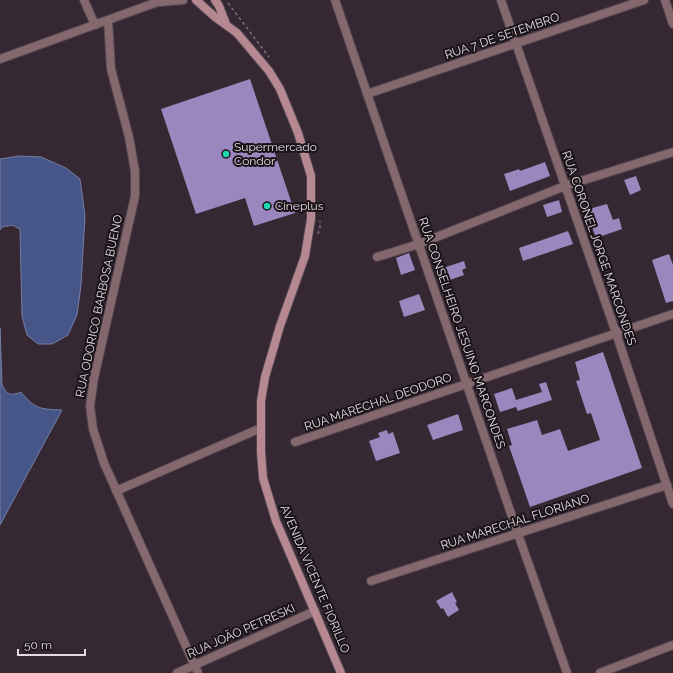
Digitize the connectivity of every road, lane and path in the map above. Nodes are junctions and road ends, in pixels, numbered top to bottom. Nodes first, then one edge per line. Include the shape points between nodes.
1 (84, 0) edge
2 (183, 0) edge
3 (196, 0) edge
4 (215, 0) edge
5 (335, 0) edge
6 (501, 0) edge
7 (644, 0) edge
8 (665, 0) edge
9 (162, 1) edge
10 (226, 1) dead end
11 (108, 20) junction
12 (226, 24) junction
13 (673, 24) edge
14 (95, 25) junction
15 (516, 43) junction
16 (0, 59) edge
17 (271, 60) dead end
18 (367, 94) junction
19 (673, 152) edge
20 (564, 186) junction
21 (320, 219) dead end
22 (318, 234) dead end
23 (419, 244) junction
24 (377, 257) dead end
25 (673, 314) edge
26 (616, 333) junction
27 (467, 384) junction
28 (261, 428) junction
29 (295, 442) dead end
30 (667, 485) junction
31 (116, 491) junction
32 (673, 504) edge
33 (518, 534) junction
34 (371, 581) dead end
35 (315, 611) junction
36 (673, 646) edge
37 (196, 669) edge
38 (177, 673) edge
39 (341, 673) edge
40 (567, 673) edge
41 (600, 673) edge

1 - 14 street
2 - 9 street
3 - 12 main road, AVENIDA VICENTE FIORILLO
4 - 12 main road
5 - 18 street, RUA CONSELHEIRO JESUINO MARCONDES
6 - 15 street, RUA CORONEL JORGE MARCONDES
7 - 15 street, RUA 7 DE SETEMBRO
8 - 13 street
9 - 11 street
10 - 17 path
11 - 14 street
11 - 31 street, RUA ODORICO BARBOSA BUENO via 111,69 129,137 135,172 135,196 90,406 93,429
12 - 28 main road, AVENIDA VICENTE FIORILLO via 256,55 280,89 298,133 311,176 311,219 305,256 265,377 261,401
14 - 16 street
15 - 18 street, RUA 7 DE SETEMBRO
15 - 20 street, RUA CORONEL JORGE MARCONDES
18 - 23 street, RUA CONSELHEIRO JESUINO MARCONDES
19 - 20 street
20 - 23 street
20 - 26 street, RUA CORONEL JORGE MARCONDES
21 - 22 path
23 - 24 street
23 - 27 street, RUA CONSELHEIRO JESUINO MARCONDES
25 - 26 street, RUA MARECHAL DEODORO
26 - 27 street, RUA MARECHAL DEODORO
26 - 30 street, RUA CORONEL JORGE MARCONDES
27 - 29 street, RUA MARECHAL DEODORO
27 - 33 street, RUA CONSELHEIRO JESUINO MARCONDES
28 - 31 street
28 - 35 main road, AVENIDA VICENTE FIORILLO via 263,478 276,520
30 - 32 street, RUA CORONEL JORGE MARCONDES
30 - 33 street, RUA MARECHAL FLORIANO
31 - 37 street, RUA ODORICO BARBOSA BUENO
33 - 34 street, RUA MARECHAL FLORIANO
33 - 40 street, RUA CONSELHEIRO JESUINO MARCONDES
35 - 37 street, RUA JOÃO PETRESKI
35 - 39 main road, AVENIDA VICENTE FIORILLO
36 - 41 street
37 - 38 street, RUA JOÃO PETRESKI

